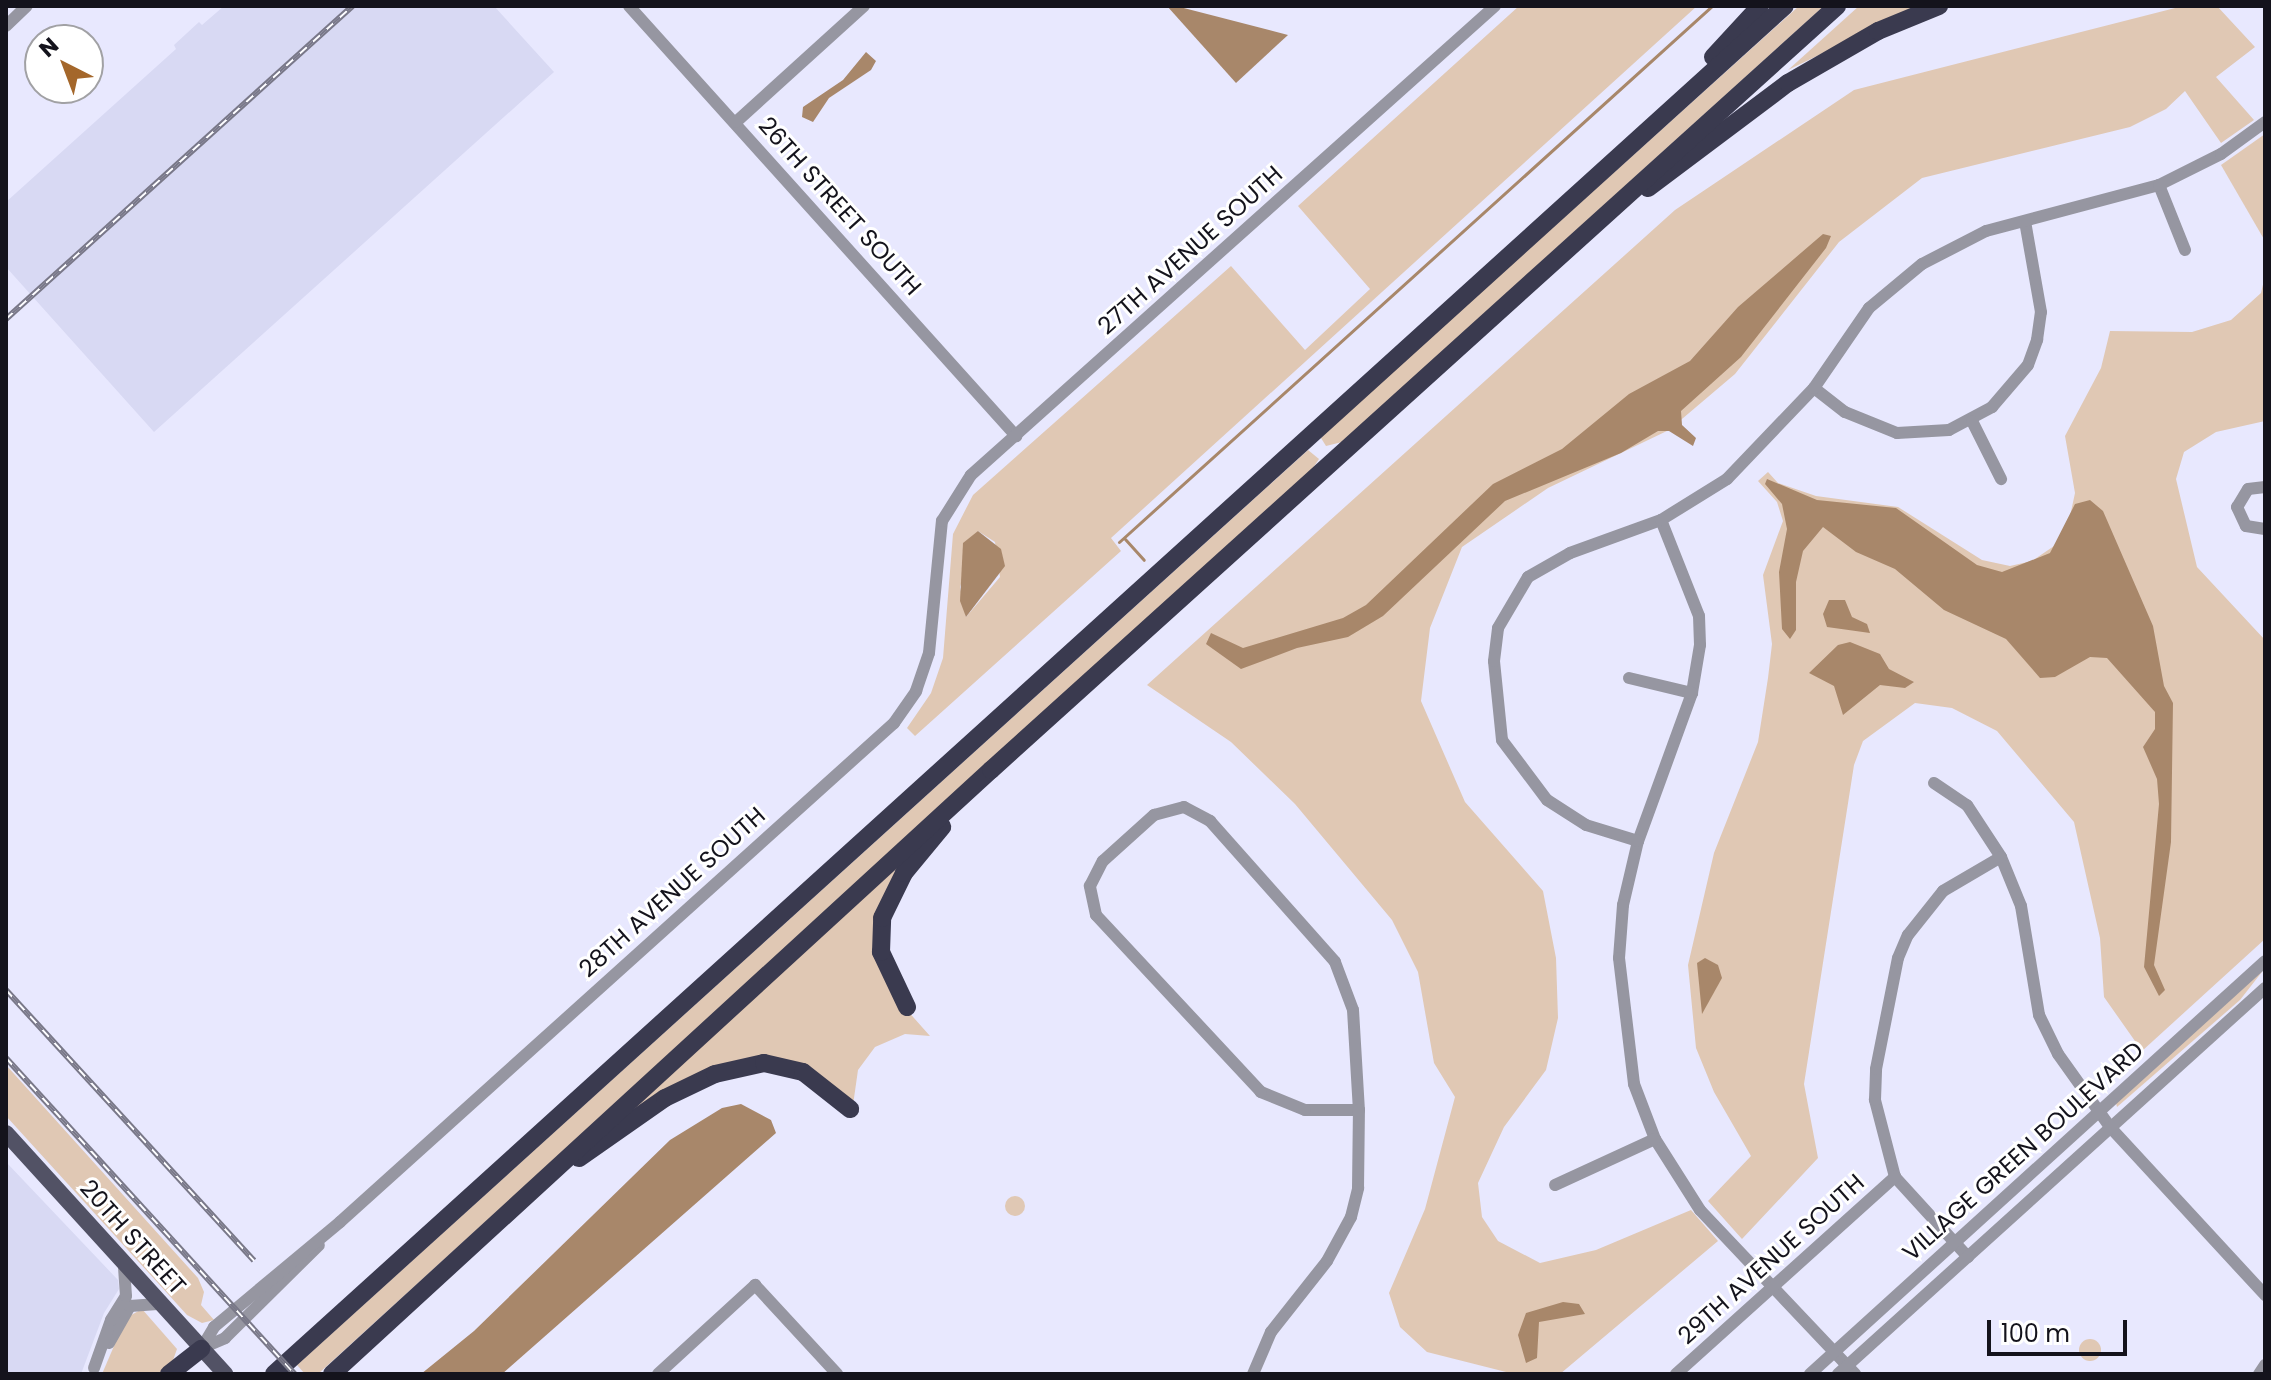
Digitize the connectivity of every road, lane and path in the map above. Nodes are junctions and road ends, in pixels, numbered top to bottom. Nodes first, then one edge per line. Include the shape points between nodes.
1 (27, 6) edge
2 (629, 6) edge
3 (864, 6) edge
4 (1495, 6) edge
5 (1760, 6) edge
6 (1785, 6) edge
7 (1837, 6) edge
8 (1939, 6) edge
9 (6, 26) edge
10 (736, 122) junction
11 (2265, 122) edge
12 (1620, 156) junction
13 (2159, 185) junction
14 (1617, 205) junction
15 (2025, 221) junction
16 (2185, 250) dead end
17 (1814, 388) junction
18 (1972, 421) junction
19 (1016, 436) junction
20 (2001, 479) dead end
21 (2265, 487) edge
22 (1661, 520) junction
23 (2263, 532) edge
24 (936, 543) joint
25 (1629, 678) dead end
26 (1692, 693) junction
27 (991, 770) junction
28 (1934, 783) dead end
29 (1638, 841) junction
30 (2001, 857) junction
31 (2265, 961) edge
32 (2265, 988) edge
33 (907, 1007) dead end
34 (850, 1109) dead end
35 (1359, 1110) junction
36 (2099, 1113) junction
37 (2110, 1127) junction
38 (6, 1133) edge
39 (1655, 1139) junction
40 (1895, 1177) junction
41 (1555, 1185) dead end
42 (515, 1203) junction
43 (1954, 1242) junction
44 (1968, 1257) junction
45 (124, 1265) junction
46 (1770, 1288) junction
47 (2265, 1295) edge
48 (161, 1304) junction
49 (201, 1349) junction
50 (1834, 1352) junction
51 (2265, 1365) edge
52 (93, 1371) edge
53 (1847, 1371) edge
54 (169, 1374) edge
55 (225, 1374) edge
56 (274, 1374) edge
57 (332, 1374) edge
58 (658, 1374) edge
59 (837, 1374) edge
60 (1253, 1374) edge
61 (1676, 1374) edge
62 (1810, 1374) edge
63 (2259, 1374) edge

1 - 9 street
2 - 10 street, 26TH STREET SOUTH
3 - 10 street
4 - 19 street, 27TH AVENUE SOUTH
5 - 12 highway
6 - 12 highway
7 - 14 highway
8 - 14 highway via 1878,31 1823,62 1673,174
10 - 19 street, 26TH STREET SOUTH
11 - 13 street via 2221,154
12 - 56 highway
13 - 15 street
13 - 16 street
14 - 27 highway
15 - 17 street via 1955,244 1892,287 1850,332
15 - 18 street via 2040,301 2037,340 2012,389
17 - 18 street via 1859,419 1897,433 1926,434
17 - 22 street via 1727,479
18 - 20 street
19 - 24 street, 27TH AVENUE SOUTH via 971,475 952,500
21 - 23 street via 2248,489 2237,507 2246,526
22 - 26 street via 1699,616
22 - 29 street via 1570,553 1528,577 1498,628 1494,661 1502,740 1547,800 1586,825
24 - 49 street, 28TH AVENUE SOUTH via 929,653 916,691 894,723 340,1222 214,1327
25 - 26 street
26 - 29 street
27 - 33 highway via 904,873 882,918 881,952
27 - 42 highway
28 - 30 street via 1967,805
29 - 39 street via 1623,905 1619,958 1634,1084
30 - 36 street via 2021,906 2039,1015 2058,1054
30 - 40 street via 1943,891 1898,958 1875,1100
31 - 36 street, VILLAGE GREEN BOULEVARD
32 - 37 street, VILLAGE GREEN BOULEVARD
34 - 42 highway via 803,1072 764,1063 715,1074 665,1098
35 - 35 street via 1305,1110 1261,1092 1096,915 1091,899 1095,874 1154,815 1184,807 1210,821 1325,947 1353,1010
35 - 60 street via 1358,1188 1351,1217 1327,1261 1271,1332
36 - 37 street
36 - 43 street, VILLAGE GREEN BOULEVARD
37 - 44 street, VILLAGE GREEN BOULEVARD
37 - 47 street
38 - 45 main road, 20TH STREET
39 - 41 street
39 - 46 street via 1700,1210
40 - 43 street
40 - 46 street, 29TH AVENUE SOUTH
42 - 57 highway
43 - 44 street
43 - 50 street, VILLAGE GREEN BOULEVARD
44 - 53 street, VILLAGE GREEN BOULEVARD
45 - 48 main road, 20TH STREET
45 - 52 street via 126,1296 111,1320
46 - 50 street
46 - 61 street, 29TH AVENUE SOUTH
48 - 49 main road, 20TH STREET
48 - 52 street via 130,1306
49 - 54 highway
49 - 55 main road, 20TH STREET
50 - 53 street
50 - 62 street, VILLAGE GREEN BOULEVARD
51 - 63 street
58 - 59 street via 755,1285

